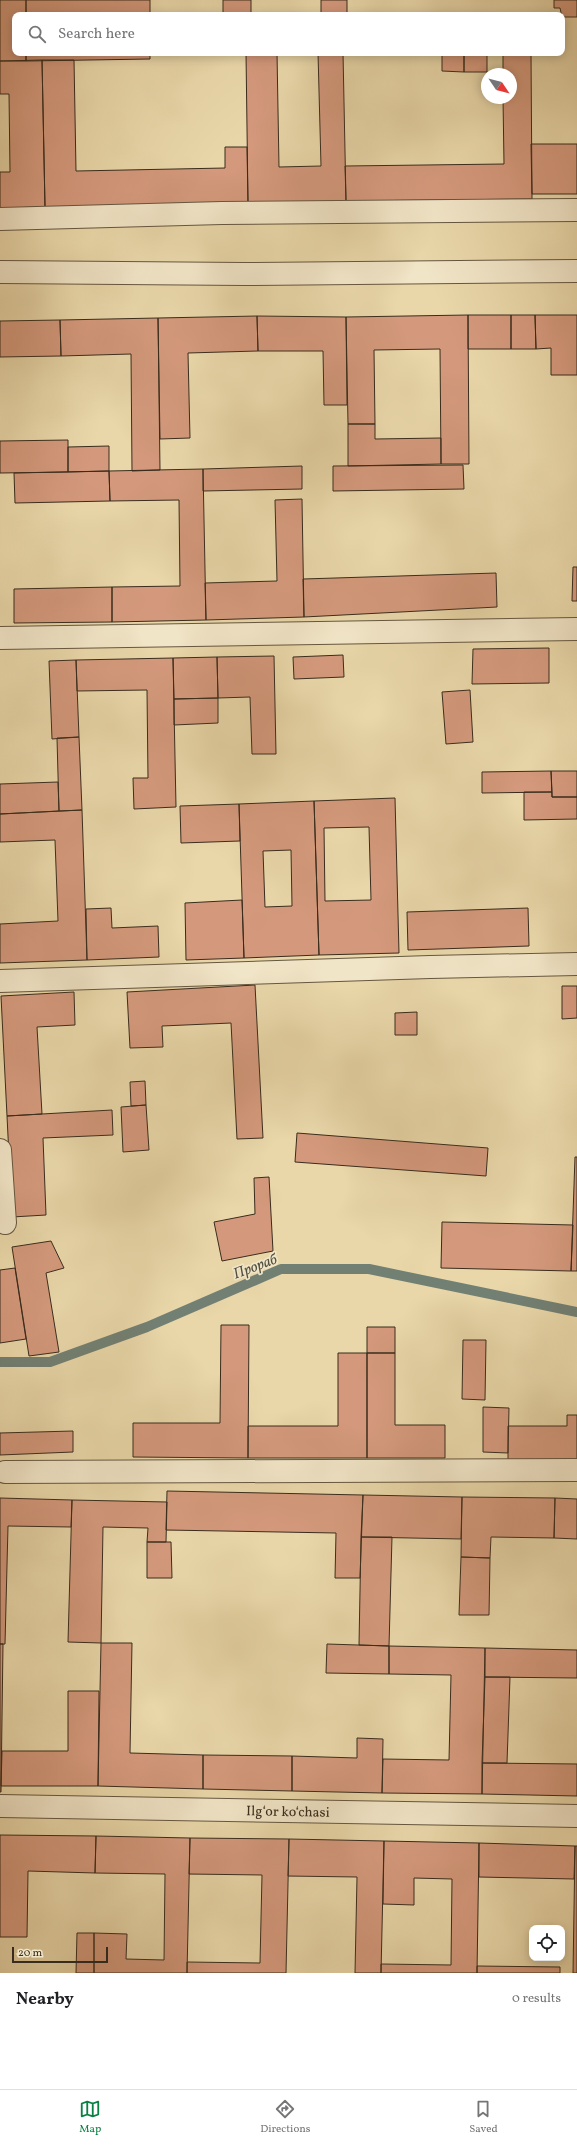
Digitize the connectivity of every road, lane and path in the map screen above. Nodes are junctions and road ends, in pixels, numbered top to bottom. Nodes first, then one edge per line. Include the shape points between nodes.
1 (577, 210) edge
2 (0, 219) edge
3 (577, 271) edge
4 (0, 272) edge
5 (577, 629) edge
6 (0, 638) edge
7 (577, 964) edge
8 (0, 981) edge
9 (0, 1150) edge
10 (5, 1223) dead end
11 (577, 1470) edge
12 (5, 1472) dead end
13 (0, 1806) edge
14 (577, 1816) edge

1 - 2 street via 222,213
3 - 4 street via 244,274
5 - 6 street
7 - 8 street
9 - 10 street
11 - 12 street
13 - 14 street, Ilgʻor koʻchasi

